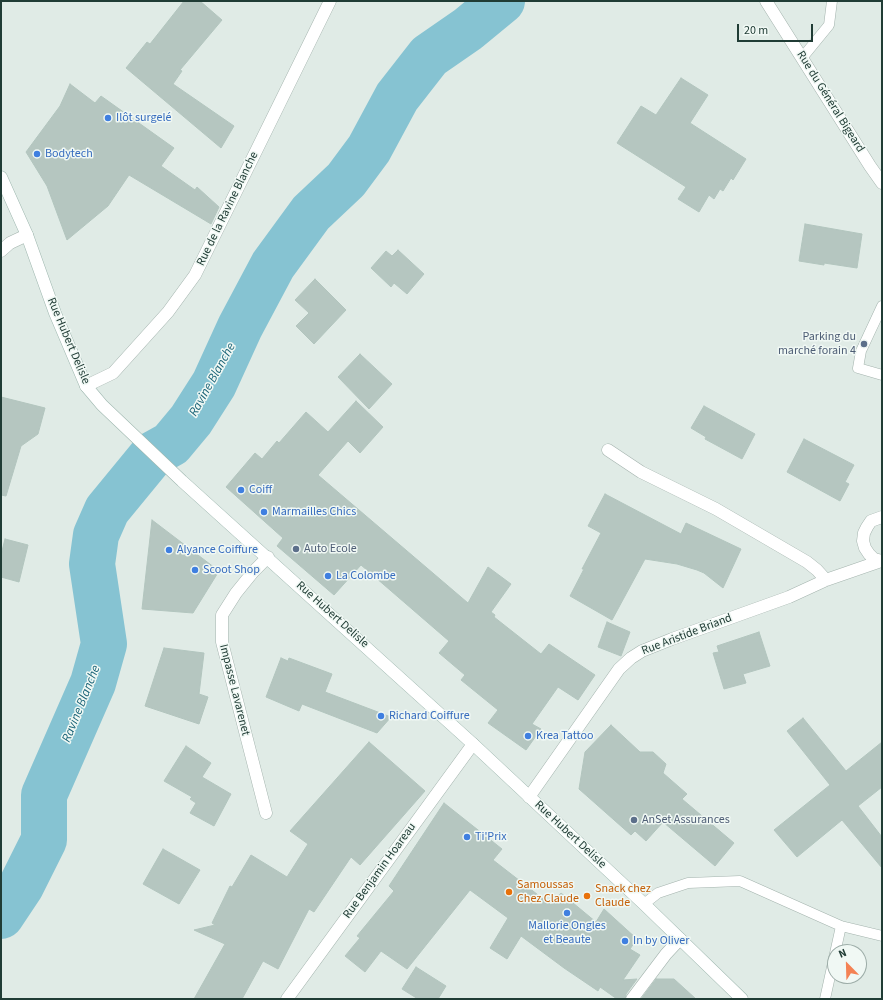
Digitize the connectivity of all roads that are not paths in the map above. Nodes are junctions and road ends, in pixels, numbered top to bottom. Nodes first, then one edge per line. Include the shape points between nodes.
1 (330, 1) edge
2 (766, 1) edge
3 (832, 1) edge
4 (802, 58) junction
5 (1, 177) edge
6 (882, 183) edge
7 (27, 235) junction
8 (1, 251) edge
9 (882, 306) edge
10 (882, 375) edge
11 (86, 386) junction
12 (608, 450) dead end
13 (881, 514) edge
14 (268, 557) junction
15 (882, 561) edge
16 (826, 580) junction
17 (473, 744) junction
18 (529, 797) junction
19 (266, 813) dead end
20 (644, 904) junction
21 (841, 926) junction
22 (882, 936) edge
23 (680, 939) junction
24 (287, 999) edge
25 (632, 999) edge
26 (742, 999) edge
27 (825, 999) edge

1 - 11 street, Rue de la Ravine Blanche via 195,275 168,312 113,373
2 - 4 street, Rue du Général Bigeard
3 - 4 lane via 829,25
4 - 6 street, Rue du Général Bigeard
5 - 7 street, Rue Hubert Delisle
7 - 8 street via 10,243
7 - 11 street, Rue Hubert Delisle
9 - 10 lane via 861,350 858,368
11 - 14 street, Rue Hubert Delisle via 102,405 182,481
12 - 16 street via 641,472 716,509 807,562
13 - 15 street, Rue Aristide Briand via 867,527 863,541 869,554
14 - 17 street, Rue Hubert Delisle
14 - 19 street, Impasse Lavarenet via 236,593 222,615 222,642
15 - 16 street, Rue Aristide Briand
16 - 18 street, Rue Aristide Briand via 788,597 672,639 631,658 620,669
17 - 18 street, Rue Hubert Delisle
17 - 24 street, Rue Benjamin Hoareau
18 - 20 street, Rue Hubert Delisle
20 - 21 lane via 658,894 688,883 740,881
20 - 23 street, Rue Hubert Delisle
21 - 22 lane
21 - 27 lane
23 - 25 street
23 - 26 street, Rue Hubert Delisle

